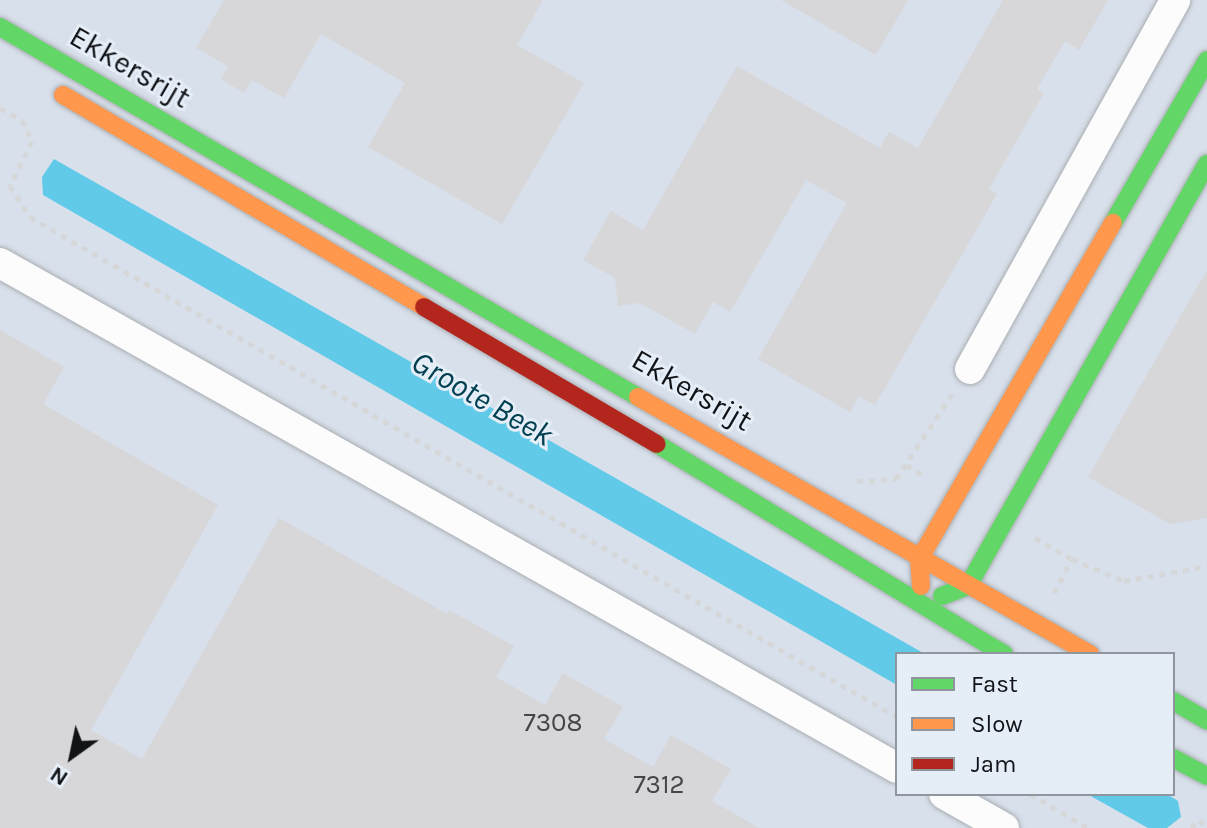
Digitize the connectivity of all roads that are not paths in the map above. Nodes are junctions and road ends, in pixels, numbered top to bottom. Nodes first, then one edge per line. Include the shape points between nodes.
1 (1175, 0) edge
2 (2, 32) edge
3 (1207, 60) edge
4 (52, 89) dead end
5 (1207, 164) edge
6 (0, 263) edge
7 (970, 369) road end
8 (919, 560) junction
9 (968, 586) junction
10 (922, 603) junction
11 (1001, 652) edge
12 (1087, 652) edge
13 (1175, 702) edge
14 (1207, 721) edge
15 (1175, 759) edge
16 (895, 767) edge
17 (1207, 776) edge
18 (948, 796) edge
19 (1004, 828) edge

1 - 7 street
2 - 8 main road, Ekkersrijt
3 - 8 main road
4 - 10 main road, Ekkersrijt
5 - 9 main road
6 - 16 street
8 - 9 main road, Ekkersrijt
8 - 10 main road
9 - 10 main road
9 - 12 main road, Ekkersrijt
10 - 11 main road, Ekkersrijt
13 - 14 main road
15 - 17 main road
18 - 19 street

